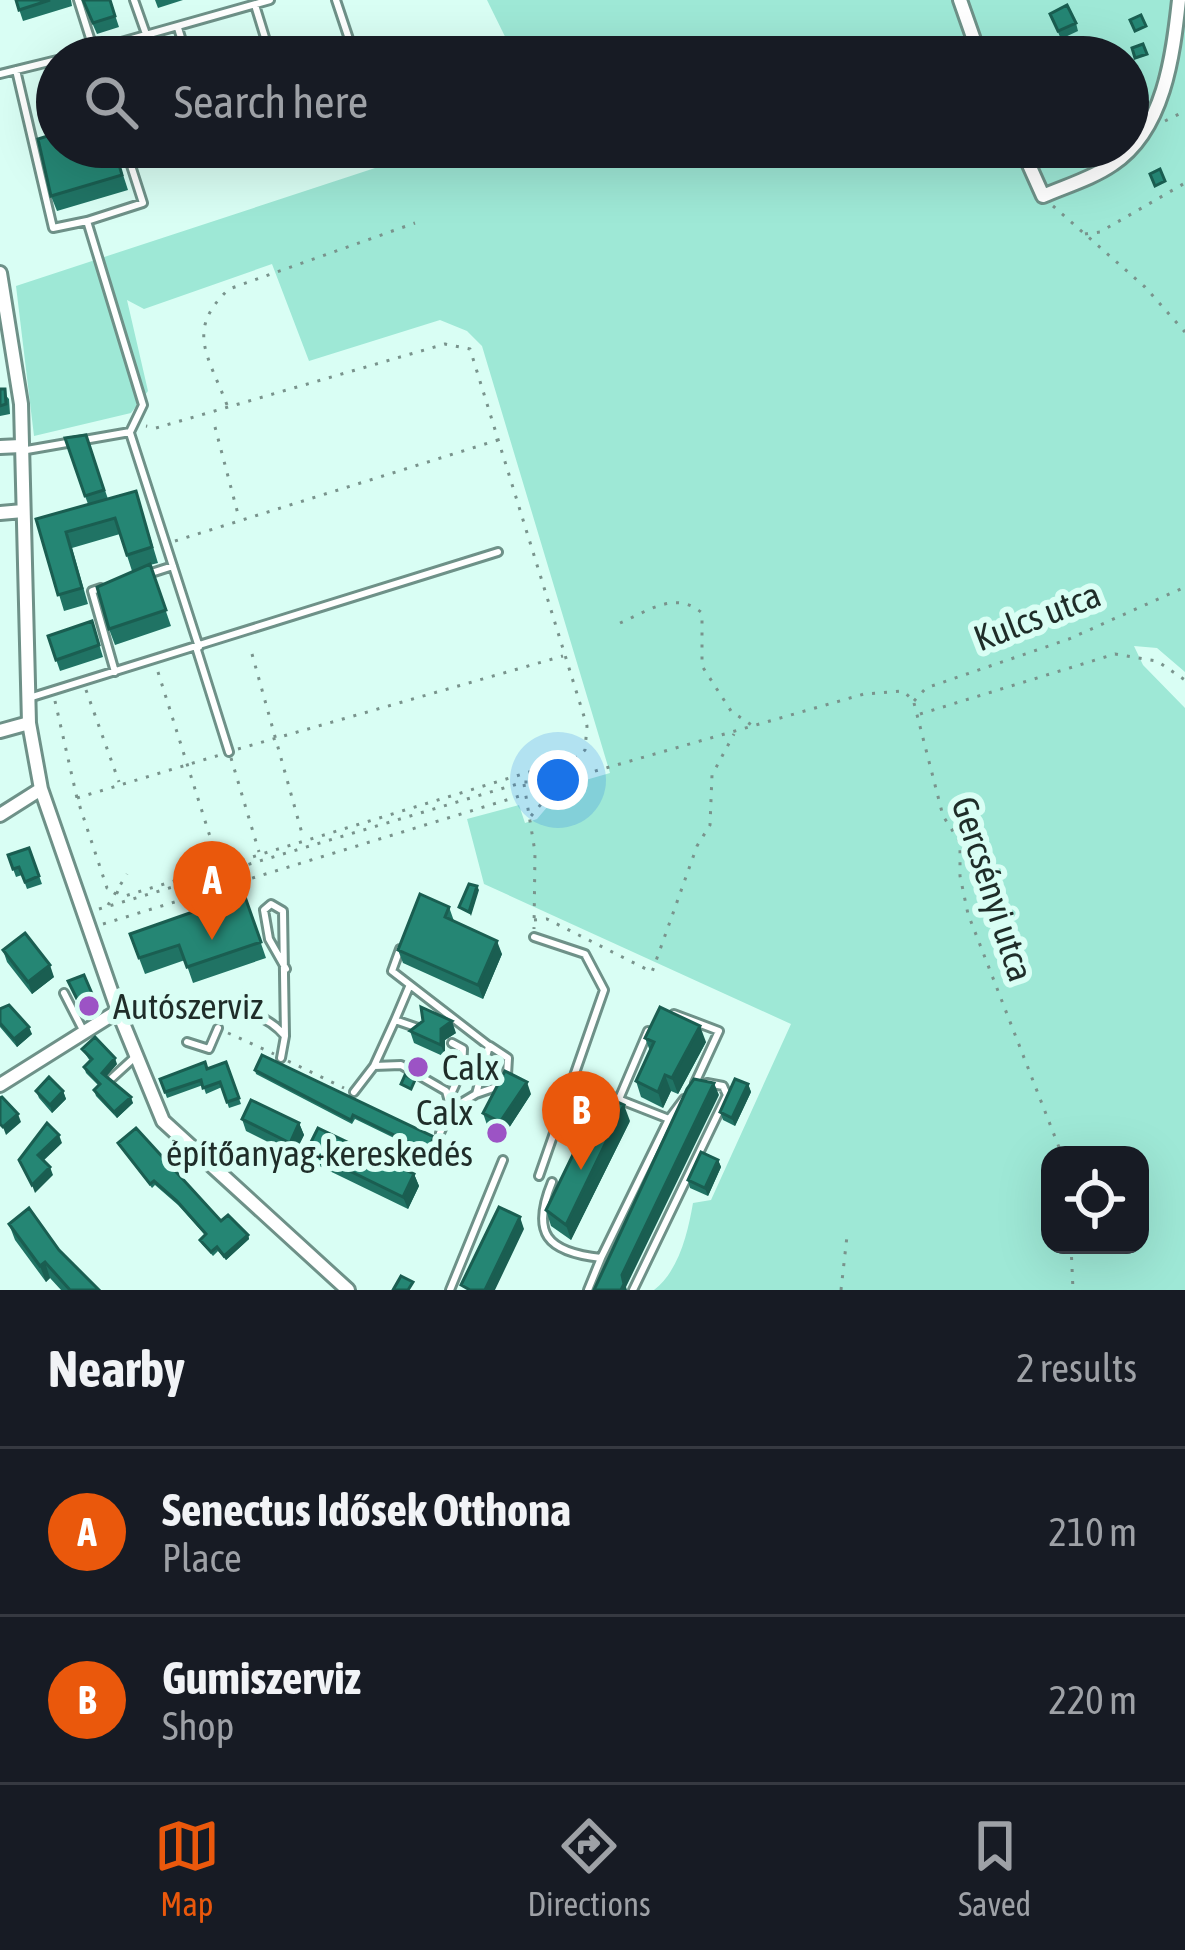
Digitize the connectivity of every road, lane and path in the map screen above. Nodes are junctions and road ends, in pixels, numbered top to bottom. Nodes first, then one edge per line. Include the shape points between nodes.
1 (78, 0) edge
2 (134, 0) edge
3 (270, 0) edge
4 (336, 0) edge
5 (960, 0) edge
6 (1180, 0) edge
7 (255, 5) junction
8 (178, 28) junction
9 (146, 34) junction
10 (89, 36) edge
11 (141, 36) edge
12 (180, 36) edge
13 (265, 36) edge
14 (348, 36) edge
15 (973, 36) edge
16 (36, 65) edge
17 (16, 70) junction
18 (0, 74) edge
19 (1149, 115) edge
20 (36, 155) edge
21 (39, 168) edge
22 (132, 168) edge
23 (1030, 168) edge
24 (1106, 168) edge
25 (1185, 183) edge
26 (1043, 196) junction
27 (87, 221) junction
28 (415, 224) dead end
29 (1083, 234) junction
30 (1, 281) edge
31 (1185, 332) edge
32 (228, 407) junction
33 (138, 424) junction
34 (214, 428) dead end
35 (130, 432) junction
36 (499, 439) junction
37 (0, 447) edge
38 (21, 448) junction
39 (151, 496) junction
40 (132, 502) edge
41 (23, 511) junction
42 (0, 513) edge
43 (240, 521) junction
44 (166, 544) junction
45 (498, 552) dead end
46 (173, 566) junction
47 (134, 578) edge
48 (113, 584) edge
49 (1185, 587) edge
50 (620, 623) dead end
51 (197, 647) junction
52 (252, 654) dead end
53 (565, 656) junction
54 (115, 672) junction
55 (158, 672) dead end
56 (1185, 680) edge
57 (80, 682) junction
58 (53, 691) junction
59 (903, 691) junction
60 (920, 691) junction
61 (28, 698) junction
62 (914, 701) junction
63 (917, 715) junction
64 (29, 723) junction
65 (760, 727) junction
66 (0, 731) edge
67 (735, 732) junction
68 (276, 739) junction
69 (229, 752) junction
70 (187, 764) junction
71 (561, 781) junction
72 (524, 782) junction
73 (120, 784) junction
74 (41, 789) junction
75 (526, 794) junction
76 (77, 798) junction
77 (0, 815) edge
78 (530, 818) junction
79 (304, 840) junction
80 (260, 854) junction
81 (219, 867) junction
82 (127, 874) dead end
83 (115, 894) junction
84 (107, 906) junction
85 (85, 914) junction
86 (534, 920) junction
87 (90, 929) junction
88 (405, 936) edge
89 (534, 937) joint
90 (286, 969) junction
91 (409, 987) junction
92 (64, 993) dead end
93 (665, 1010) edge
94 (118, 1012) junction
95 (194, 1018) joint
96 (395, 1020) junction
97 (651, 1025) edge
98 (218, 1028) joint
99 (421, 1029) edge
100 (84, 1032) junction
101 (285, 1036) junction
102 (187, 1042) dead end
103 (452, 1043) dead end
104 (489, 1046) junction
105 (135, 1057) junction
106 (281, 1058) junction
107 (374, 1066) junction
108 (112, 1078) edge
109 (572, 1081) junction
110 (695, 1083) junction
111 (0, 1085) edge
112 (354, 1092) joint
113 (476, 1094) junction
114 (619, 1100) junction
115 (450, 1104) junction
116 (668, 1119) junction
117 (440, 1133) dead end
118 (1058, 1146) edge
119 (502, 1160) dead end
120 (539, 1176) dead end
121 (552, 1182) dead end
122 (847, 1236) dead end
123 (1071, 1254) edge
124 (602, 1258) junction
125 (347, 1290) edge
126 (450, 1290) edge
127 (588, 1290) edge
128 (633, 1290) edge
129 (841, 1290) edge
130 (1073, 1290) edge

1 - 10 lane
2 - 9 lane
3 - 7 lane
4 - 14 lane
5 - 15 street
6 - 19 street via 1169,71
7 - 8 lane
7 - 13 lane
8 - 9 lane
8 - 12 lane
9 - 11 lane
16 - 17 lane
17 - 18 lane
17 - 20 lane
21 - 27 lane via 53,228
22 - 27 lane via 143,203
23 - 26 street
24 - 26 street
25 - 29 path
26 - 29 path
27 - 33 lane via 143,405
28 - 32 path via 229,289 205,311 201,337
29 - 31 path
30 - 38 street via 17,356
32 - 33 path via 156,428
32 - 36 path via 446,344 470,349
33 - 35 lane
34 - 43 path
35 - 38 lane
35 - 39 lane
36 - 43 path
36 - 53 path
37 - 38 street
38 - 41 street
39 - 40 lane
39 - 44 lane
41 - 42 street
41 - 61 street
43 - 44 path
44 - 46 lane
45 - 51 lane
46 - 47 lane
46 - 51 lane
48 - 54 lane via 92,591
49 - 60 path, Kulcs utca via 1070,639
50 - 65 path via 672,601 690,603 702,614 702,666 730,710
51 - 54 lane
51 - 69 lane
52 - 68 path
53 - 68 path
53 - 79 path via 587,726 578,757
54 - 57 lane
55 - 70 path
56 - 63 path via 1157,661 1115,654
57 - 58 lane
57 - 73 path
58 - 61 lane
58 - 76 path
59 - 60 path, Kulcs utca
59 - 62 path
59 - 65 path, Kulcs utca via 864,694
60 - 62 path
61 - 64 street
62 - 63 path, Gercsényi utca
63 - 118 path, Gercsényi utca via 943,816 960,842 968,914
64 - 66 street
64 - 74 street
65 - 67 path, Kulcs utca
67 - 71 path, Kulcs utca
67 - 86 path via 712,775 710,825 652,972 547,919
68 - 69 path
68 - 79 path
69 - 70 path
69 - 80 path
70 - 73 path
70 - 81 path
71 - 72 path, Kulcs utca
71 - 78 path
72 - 75 path
72 - 84 path, Kulcs utca
73 - 76 path
74 - 77 street
74 - 85 street
75 - 78 path
75 - 87 path
76 - 83 path
78 - 86 path
79 - 80 path
80 - 81 path
81 - 83 path
82 - 83 path
83 - 84 path
84 - 85 path, Kulcs utca
85 - 87 street
86 - 89 path
87 - 94 street
88 - 91 lane via 392,971
89 - 109 lane via 585,954 604,990
90 - 90 lane via 284,911 271,904 264,925
90 - 101 lane
91 - 96 lane
91 - 104 lane
92 - 100 lane
93 - 110 lane via 718,1031
94 - 95 path via 156,1007
94 - 100 street
94 - 105 street
95 - 101 lane via 249,1013
96 - 99 lane
96 - 107 lane
97 - 114 lane
98 - 102 lane via 209,1049
98 - 106 path
100 - 111 street
101 - 106 lane
103 - 115 lane via 464,1059
104 - 113 lane
104 - 113 lane via 511,1067 494,1092
105 - 108 lane
105 - 125 street via 174,1135
106 - 112 path
107 - 112 lane
107 - 115 lane via 401,1065 437,1083
109 - 114 lane
109 - 120 lane
110 - 116 lane
110 - 128 lane via 723,1086 727,1095
113 - 115 lane
114 - 116 lane
115 - 117 lane
116 - 124 lane
119 - 126 lane
121 - 124 lane via 539,1215 544,1232 554,1244
122 - 129 path
123 - 130 path
124 - 127 lane

